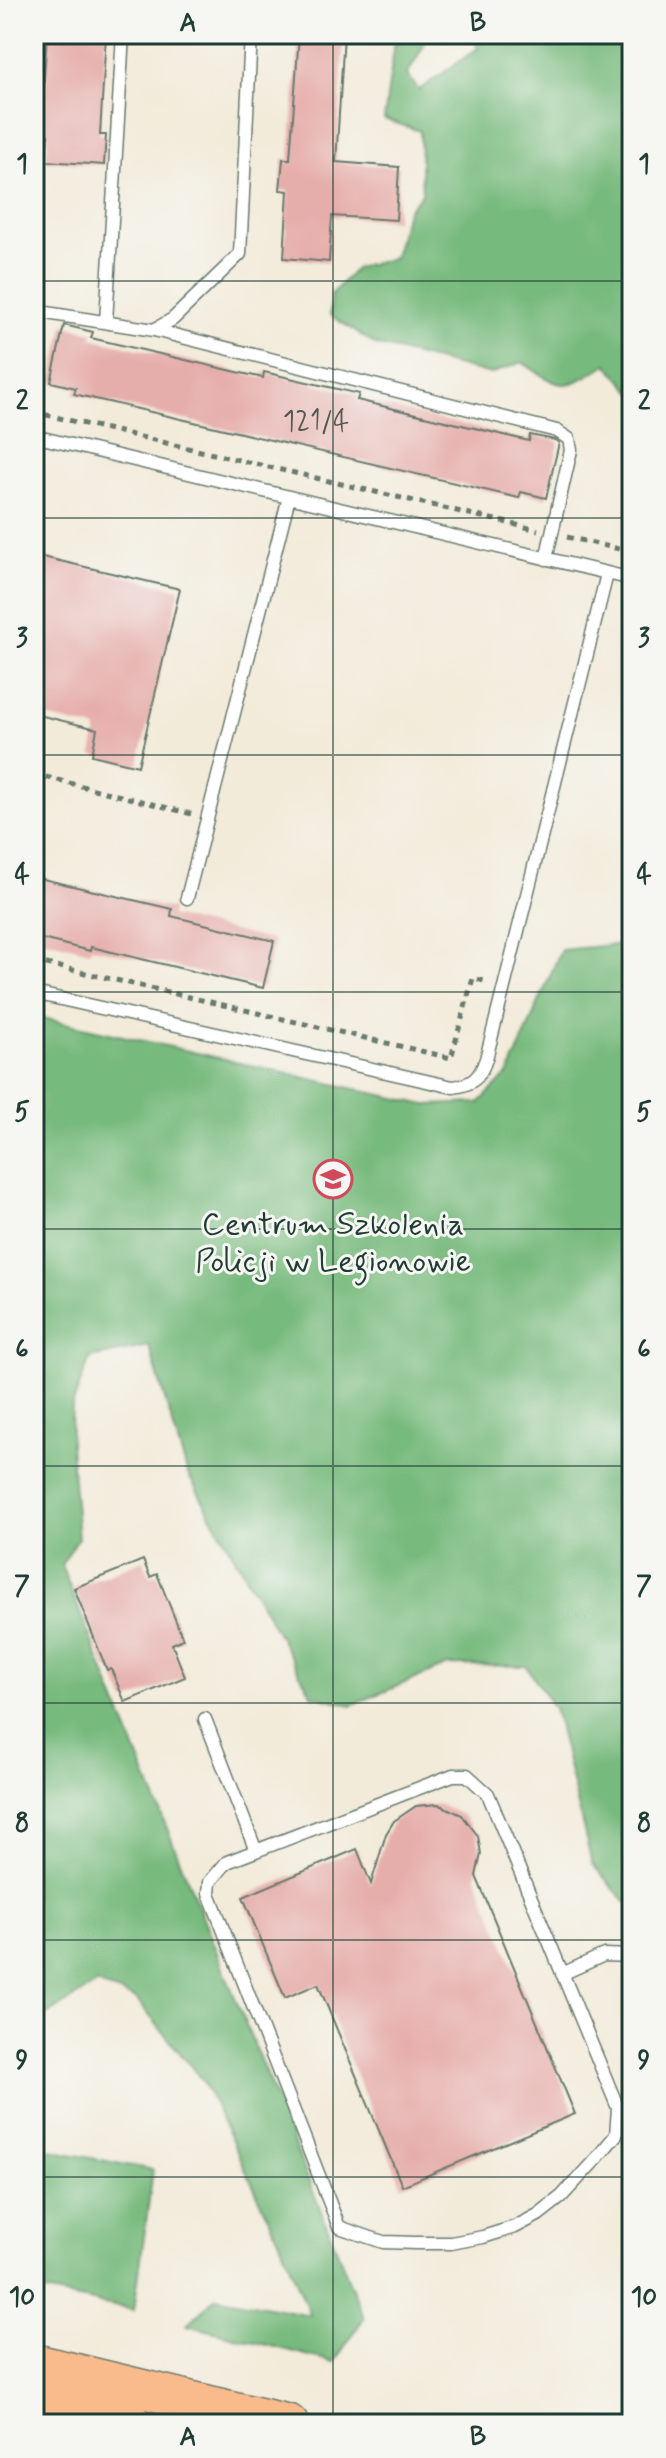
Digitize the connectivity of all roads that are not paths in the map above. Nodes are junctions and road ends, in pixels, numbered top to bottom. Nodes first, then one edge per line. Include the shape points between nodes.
1 (123, 34) edge
2 (251, 34) edge
3 (34, 311) edge
4 (106, 322) junction
5 (154, 330) junction
6 (34, 436) edge
7 (289, 497) junction
8 (546, 559) junction
9 (607, 574) junction
10 (632, 579) edge
11 (187, 898) dead end
12 (34, 993) edge
13 (205, 1719) dead end
14 (256, 1851) junction
15 (632, 1956) edge
16 (562, 1974) junction
17 (34, 2363) edge
18 (34, 2402) edge
19 (133, 2424) edge
20 (289, 2424) edge

1 - 4 lane
2 - 5 lane via 240,254 173,319
3 - 4 lane
4 - 5 lane
5 - 8 lane via 557,431 569,439 571,450
6 - 7 lane
7 - 8 lane
7 - 11 lane
8 - 9 lane
9 - 10 lane
9 - 12 lane via 481,1075 468,1085 453,1087
13 - 14 lane
14 - 16 lane via 453,1775 467,1775 488,1794
14 - 16 lane via 227,1862 210,1882 209,1893 339,2227 383,2242 451,2243 483,2237 538,2215 596,2159 616,2135 618,2108
15 - 16 lane via 604,1955
17 - 20 main road
18 - 19 main road

